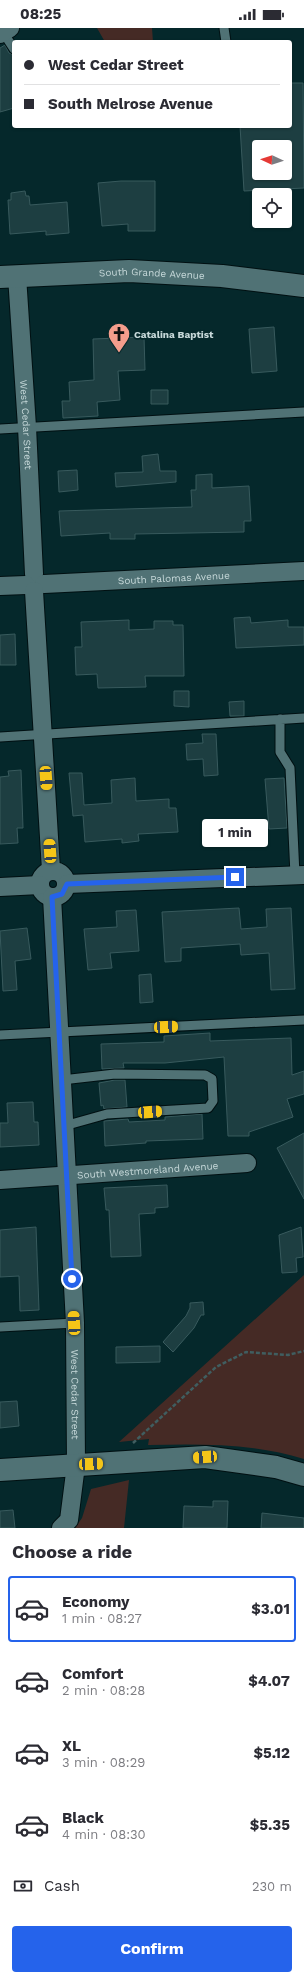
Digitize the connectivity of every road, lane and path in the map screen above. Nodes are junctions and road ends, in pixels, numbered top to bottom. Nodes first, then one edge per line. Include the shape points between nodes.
1 (224, 28) edge
2 (4, 32) edge
3 (226, 40) edge
4 (12, 46) edge
5 (8, 276) edge
6 (304, 286) edge
7 (304, 412) edge
8 (27, 427) junction
9 (0, 429) edge
10 (304, 571) edge
11 (35, 584) junction
12 (0, 586) edge
13 (304, 718) edge
14 (280, 720) junction
15 (43, 734) junction
16 (0, 737) edge
17 (51, 870) junction
18 (300, 875) edge
19 (67, 884) junction
20 (0, 887) edge
21 (46, 891) junction
22 (304, 1020) edge
23 (59, 1032) junction
24 (0, 1035) edge
25 (62, 1080) junction
26 (64, 1126) junction
27 (247, 1163) dead end
28 (67, 1176) junction
29 (0, 1180) edge
30 (74, 1323) junction
31 (0, 1327) edge
32 (304, 1352) edge
33 (122, 1463) junction
34 (76, 1465) junction
35 (0, 1470) edge
36 (304, 1475) edge
37 (61, 1528) edge

1 - 3 lane
2 - 4 lane
5 - 6 street, South Grande Avenue via 129,271 222,276
5 - 8 street, West Cedar Street
7 - 8 lane
8 - 9 lane
8 - 11 street, West Cedar Street
10 - 11 street, South Palomas Avenue
11 - 12 street, South Palomas Avenue
11 - 15 street, West Cedar Street
13 - 14 lane
14 - 15 lane
14 - 18 lane via 280,752 290,768
15 - 16 lane
15 - 17 street, West Cedar Street
17 - 19 street via 62,873
17 - 21 street via 41,877
18 - 19 street
19 - 21 street via 62,894
20 - 21 street
21 - 23 street, West Cedar Street
22 - 23 lane
23 - 24 lane
23 - 25 street, West Cedar Street
25 - 26 street, West Cedar Street
25 - 26 lane via 115,1074 205,1075 212,1079 213,1101 208,1108 107,1114
26 - 28 street, West Cedar Street
27 - 28 street, South Westmoreland Avenue
28 - 29 street, South Westmoreland Avenue
28 - 30 street, West Cedar Street
30 - 31 lane
30 - 34 street, West Cedar Street
32 - 33 path via 288,1355 246,1352 216,1367 137,1438 128,1449
33 - 34 street
33 - 36 street via 205,1457 276,1467
34 - 35 street
34 - 37 street, West Cedar Street via 69,1520

